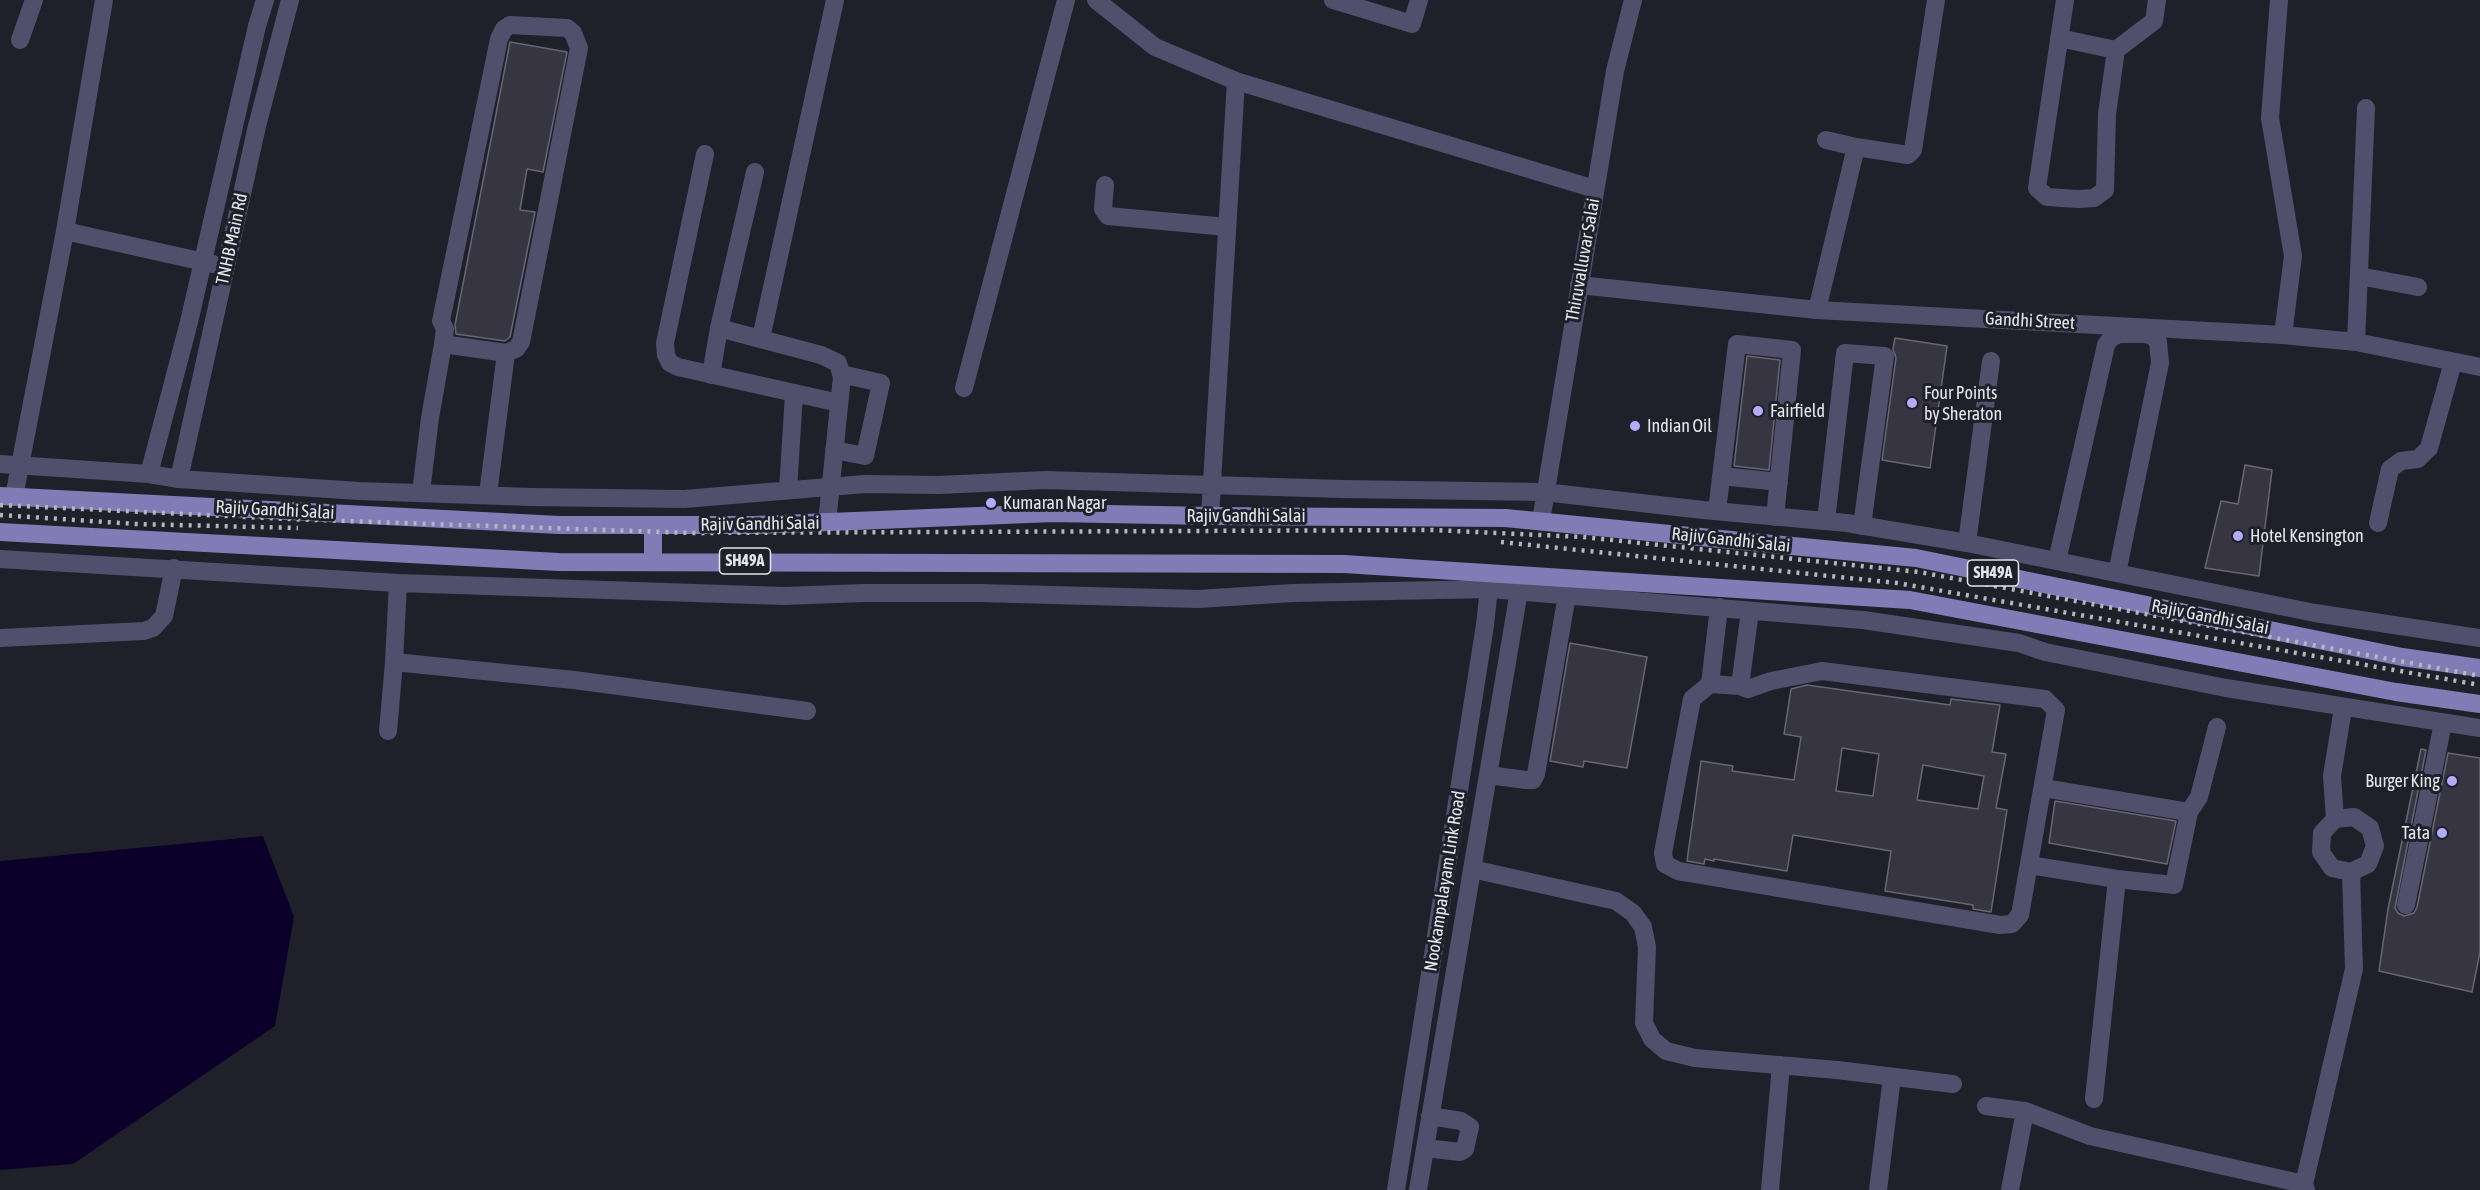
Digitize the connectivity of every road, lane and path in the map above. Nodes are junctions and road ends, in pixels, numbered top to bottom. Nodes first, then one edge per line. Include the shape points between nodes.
1 (34, 0) edge
2 (104, 0) edge
3 (265, 0) edge
4 (290, 0) edge
5 (835, 0) edge
6 (1066, 0) edge
7 (1096, 0) edge
8 (1333, 0) edge
9 (1419, 0) edge
10 (1633, 0) edge
11 (1936, 0) edge
12 (2065, 0) edge
13 (2157, 0) edge
14 (2279, 0) edge
15 (2060, 38) junction
16 (20, 40) dead end
17 (2116, 50) junction
18 (1236, 81) junction
19 (2366, 108) dead end
20 (1826, 140) dead end
21 (1856, 147) junction
22 (705, 154) dead end
23 (755, 172) dead end
24 (1105, 185) dead end
25 (1595, 189) junction
26 (1227, 227) junction
27 (65, 231) junction
28 (203, 261) junction
29 (226, 268) junction
30 (2359, 276) junction
31 (1578, 285) junction
32 (2418, 287) dead end
33 (1817, 310) junction
34 (719, 328) junction
35 (2283, 334) junction
36 (761, 338) junction
37 (2356, 342) junction
38 (443, 344) junction
39 (506, 353) junction
40 (1991, 361) dead end
41 (2453, 362) junction
42 (2480, 367) edge
43 (841, 374) junction
44 (711, 375) junction
45 (964, 388) dead end
46 (794, 394) junction
47 (838, 403) junction
48 (834, 450) junction
49 (0, 464) edge
50 (20, 465) junction
51 (149, 474) junction
52 (1721, 476) junction
53 (179, 479) junction
54 (1779, 482) junction
55 (1210, 485) junction
56 (831, 488) junction
57 (788, 490) junction
58 (421, 492) junction
59 (1544, 492) junction
60 (488, 494) junction
61 (7, 496) edge
62 (1717, 511) junction
63 (1210, 516) junction
64 (1775, 517) junction
65 (1540, 521) junction
66 (1826, 521) junction
67 (827, 522) junction
68 (2378, 523) dead end
69 (653, 525) junction
70 (1863, 526) junction
71 (0, 532) edge
72 (1967, 543) junction
73 (0, 559) edge
74 (653, 561) junction
75 (2057, 561) junction
76 (174, 568) junction
77 (2117, 573) junction
78 (1490, 580) junction
79 (1519, 582) junction
80 (398, 583) junction
81 (1567, 595) junction
82 (1719, 608) junction
83 (1750, 611) junction
84 (0, 638) edge
85 (2480, 638) edge
86 (394, 662) junction
87 (2480, 668) edge
88 (1710, 684) junction
89 (1740, 686) junction
90 (2480, 704) edge
91 (2343, 708) junction
92 (807, 711) dead end
93 (2443, 723) junction
94 (2217, 727) dead end
95 (2480, 728) edge
96 (388, 731) dead end
97 (1488, 775) junction
98 (2043, 788) junction
99 (2189, 812) junction
100 (2335, 819) junction
101 (2029, 865) junction
102 (1472, 869) junction
103 (2351, 872) junction
104 (2117, 879) junction
105 (2406, 905) dead end
106 (1781, 1065) junction
107 (1892, 1077) junction
108 (1953, 1084) dead end
109 (2094, 1099) dead end
110 (1986, 1106) dead end
111 (2025, 1111) junction
112 (1430, 1116) junction
113 (1425, 1148) junction
114 (2305, 1187) edge
115 (1396, 1190) edge
116 (1418, 1190) edge
117 (1770, 1190) edge
118 (1878, 1190) edge
119 (2010, 1190) edge

1 - 16 street
2 - 27 street
3 - 28 street, TNHB Main Rd
4 - 29 street, TNHB Main Rd
5 - 36 street
6 - 45 street
7 - 18 street via 1155,47
8 - 9 street via 1412,24
10 - 25 street, Thiruvalluvar Salai via 1615,71
11 - 21 street via 1913,150 1908,155
12 - 15 street
13 - 17 street via 2154,21
14 - 35 street via 2270,118 2293,256
15 - 17 street
15 - 17 street via 2037,188 2047,196 2094,198 2105,190 2107,114
18 - 25 street
18 - 26 street
19 - 30 street
20 - 21 street
21 - 33 street
22 - 44 street via 665,343 670,363
23 - 34 street
24 - 26 street via 1102,209 1108,216
25 - 31 street, Thiruvalluvar Salai
26 - 55 street
27 - 28 street
27 - 50 street
28 - 29 street
28 - 51 street, TNHB Main Rd
29 - 53 street, TNHB Main Rd
30 - 32 street
30 - 37 street
31 - 33 street, Gandhi Street
31 - 59 street, Thiruvalluvar Salai
33 - 35 street, Gandhi Street
34 - 36 street
34 - 44 street
35 - 37 street, Gandhi Street
36 - 43 street via 832,359 838,363
37 - 41 street, Gandhi Street
38 - 39 street
38 - 39 street via 445,328 441,321 499,39 510,25 567,28 579,48 520,342 516,349
38 - 58 street
39 - 60 street
40 - 72 street
41 - 42 street, Gandhi Street
41 - 68 street via 2429,448 2418,459 2401,461 2390,469
43 - 47 street
43 - 48 street via 881,383 865,456
44 - 46 street
46 - 47 street
46 - 57 street
47 - 48 street
48 - 56 street
49 - 50 street
50 - 51 street
50 - 61 street
51 - 53 street
52 - 54 street
52 - 54 street via 1737,344 1792,350
52 - 62 street
53 - 58 street
54 - 64 street
55 - 56 street via 1045,480
55 - 59 street
55 - 63 street
56 - 57 street
56 - 67 street
57 - 60 street via 684,499
58 - 60 street
59 - 62 street
59 - 65 street, Thiruvalluvar Salai
61 - 69 main road, Rajiv Gandhi Salai / SH49A via 560,525
62 - 64 street
63 - 65 main road, Rajiv Gandhi Salai / SH49A
63 - 67 main road, Rajiv Gandhi Salai / SH49A via 1053,513
64 - 66 street
65 - 87 main road, Rajiv Gandhi Salai / SH49A via 1916,558 2402,657
66 - 70 street
66 - 70 street via 1845,353 1885,356
67 - 69 main road, Rajiv Gandhi Salai / SH49A
69 - 74 main road
70 - 72 street
71 - 74 main road, Rajiv Gandhi Salai / SH49A via 559,562
72 - 75 street
73 - 76 street
74 - 78 main road, Rajiv Gandhi Salai / SH49A via 1344,564
75 - 77 street
75 - 77 street via 2106,345 2119,334 2144,334 2158,342 2160,363
76 - 80 street
76 - 84 street via 164,616 153,628
77 - 85 street via 2315,613
78 - 79 main road, Rajiv Gandhi Salai / SH49A
78 - 80 street via 1198,599 980,593 784,596
78 - 115 street, Nookampalayam Link Road
79 - 81 street
79 - 90 main road, Rajiv Gandhi Salai / SH49A via 1910,600 2385,690
79 - 97 street, Nookampalayam Link Road
80 - 86 street
81 - 82 street
81 - 97 street via 1536,774 1533,780
82 - 83 street
82 - 88 street
83 - 89 street
83 - 91 street via 1863,620 2019,643 2045,652
86 - 92 street via 574,680
86 - 96 street
88 - 89 street
88 - 101 street via 1692,699 1663,854 1665,864 1671,868 2000,925 2012,924 2020,915
89 - 98 street via 1748,689 1822,671 2045,699 2056,710
91 - 93 street
91 - 100 street via 2332,776
93 - 95 street
93 - 105 street
94 - 99 street via 2199,797
97 - 102 street, Nookampalayam Link Road
98 - 99 street
98 - 101 street
99 - 104 street via 2174,885
100 - 103 street via 2322,833 2321,852 2332,868
100 - 103 street via 2354,817 2370,828 2375,846 2368,864
101 - 104 street
102 - 106 street via 1616,900 1643,927 1647,947 1644,1023 1652,1039 1666,1051 1695,1058
102 - 112 street, Nookampalayam Link Road
103 - 114 street via 2354,969
104 - 109 street
106 - 107 street
106 - 117 street
107 - 108 street
107 - 118 street
110 - 111 street
111 - 114 street via 2090,1136
111 - 119 street
112 - 113 street, Nookampalayam Link Road
112 - 113 street via 1461,1121 1470,1127 1465,1149 1460,1152
113 - 116 street, Nookampalayam Link Road

